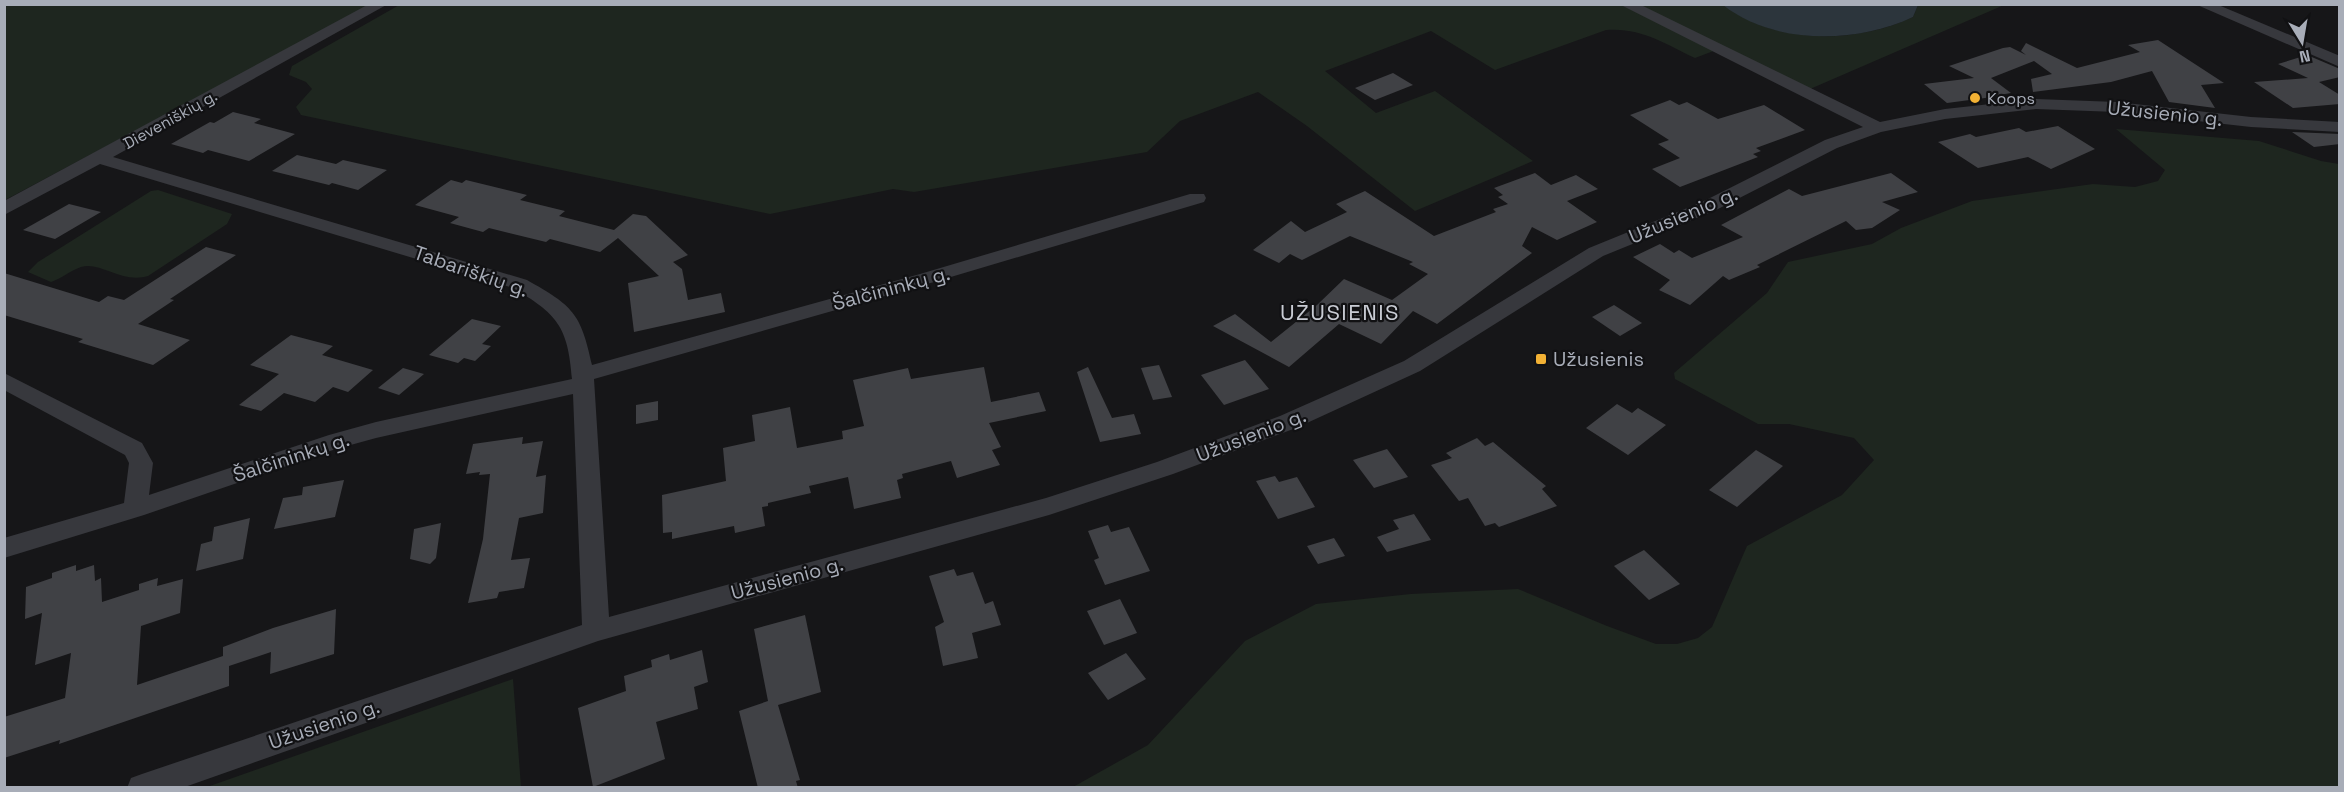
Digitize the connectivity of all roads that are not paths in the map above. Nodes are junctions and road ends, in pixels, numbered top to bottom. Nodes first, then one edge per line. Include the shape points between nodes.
1 (381, 4) edge
2 (1626, 4) edge
3 (2202, 4) edge
4 (2340, 62) edge
5 (2340, 127) edge
6 (1877, 128) junction
7 (98, 158) junction
8 (1197, 198) dead end
9 (4, 209) edge
10 (583, 379) junction
11 (4, 380) edge
12 (135, 509) junction
13 (4, 548) edge
14 (596, 631) junction
15 (142, 788) edge

1 - 7 street, Dieveniškių g.
2 - 6 street
3 - 4 street
5 - 6 street, Užusienio g. via 2117,107 2036,104 1945,114
6 - 14 street, Užusienio g. via 1831,144 1709,206 1596,252 1412,366 1288,422 1049,506
7 - 9 street, Dieveniškių g.
7 - 10 street, Tabariškių g. via 520,284 561,311 574,330
8 - 10 street, Šalčininkų g.
10 - 12 street, Šalčininkų g. via 329,443
10 - 14 street, Tabariškių g.
11 - 12 street via 134,449 141,463
12 - 13 street, Šalčininkų g.
14 - 15 street, Užusienio g.

